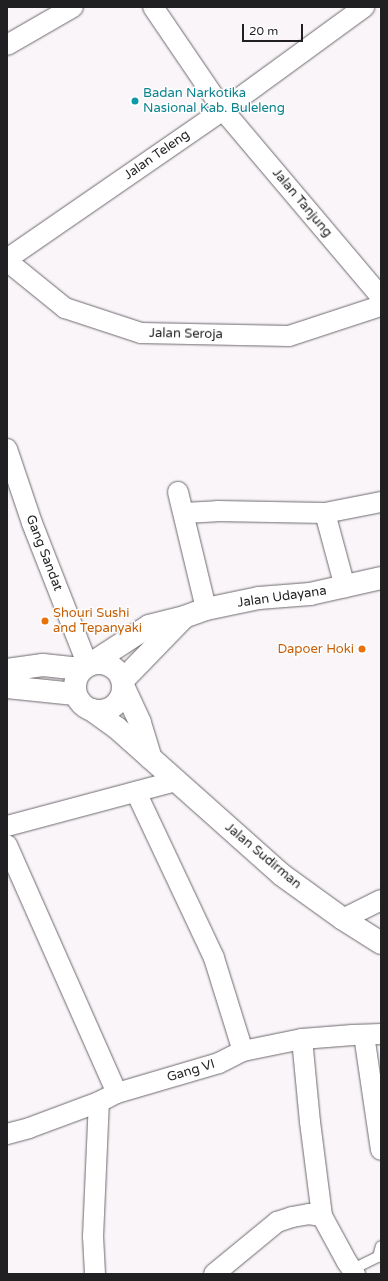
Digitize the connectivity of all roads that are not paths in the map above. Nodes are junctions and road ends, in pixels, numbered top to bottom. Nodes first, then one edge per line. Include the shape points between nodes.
1 (73, 7) edge
2 (153, 7) edge
3 (364, 7) edge
4 (7, 45) edge
5 (223, 110) junction
6 (7, 260) edge
7 (381, 297) edge
8 (381, 306) edge
9 (7, 449) edge
10 (178, 492) dead end
11 (381, 502) edge
12 (184, 513) junction
13 (325, 513) junction
14 (381, 578) edge
15 (345, 587) junction
16 (206, 609) junction
17 (184, 617) junction
18 (86, 664) junction
19 (7, 670) edge
20 (123, 684) junction
21 (7, 688) edge
22 (75, 694) junction
23 (92, 710) junction
24 (151, 759) junction
25 (176, 781) junction
26 (136, 792) junction
27 (7, 826) edge
28 (7, 845) edge
29 (381, 900) edge
30 (343, 919) junction
31 (381, 943) edge
32 (373, 1034) edge
33 (302, 1039) junction
34 (243, 1052) junction
35 (118, 1093) junction
36 (99, 1102) junction
37 (7, 1134) edge
38 (381, 1150) edge
39 (322, 1216) junction
40 (381, 1246) edge
41 (353, 1272) edge
42 (95, 1274) edge
43 (214, 1274) edge

1 - 4 street
2 - 5 street, Jalan Tanjung
3 - 5 street, Jalan Teleng
5 - 6 street, Jalan Teleng
5 - 7 street, Jalan Tanjung
6 - 8 street, Jalan Seroja via 65,308 141,333 289,336
9 - 18 street, Gang Sandat via 32,523
10 - 12 street
11 - 13 street
12 - 13 street
12 - 16 street
13 - 15 street
14 - 15 main road, Jalan Udayana
15 - 16 main road, Jalan Udayana via 310,594 259,598
16 - 17 main road, Jalan Udayana
17 - 18 main road, Jalan Udayana via 149,626
17 - 20 main road, Jalan Udayana
18 - 19 main road via 43,665
18 - 20 main road via 107,664 114,667
18 - 22 main road via 76,676
20 - 23 main road via 118,702 113,707
20 - 24 main road via 140,723
21 - 22 main road
22 - 23 main road via 84,707
23 - 24 main road, Jalan Sudirman via 117,728
24 - 25 main road, Jalan Sudirman
25 - 26 street
25 - 30 main road, Jalan Sudirman via 282,875
26 - 27 street
26 - 34 street via 214,958
28 - 35 street
29 - 30 street
30 - 31 main road, Jalan Sudirman
32 - 33 street, Gang VI
32 - 38 street
33 - 34 street, Gang VI
33 - 39 street
34 - 35 street, Gang VI via 219,1063
35 - 36 street, Gang VI
36 - 37 street, Gang VI
36 - 42 street via 93,1237
39 - 41 street
39 - 43 street via 309,1214 277,1222
40 - 41 lane via 378,1257

